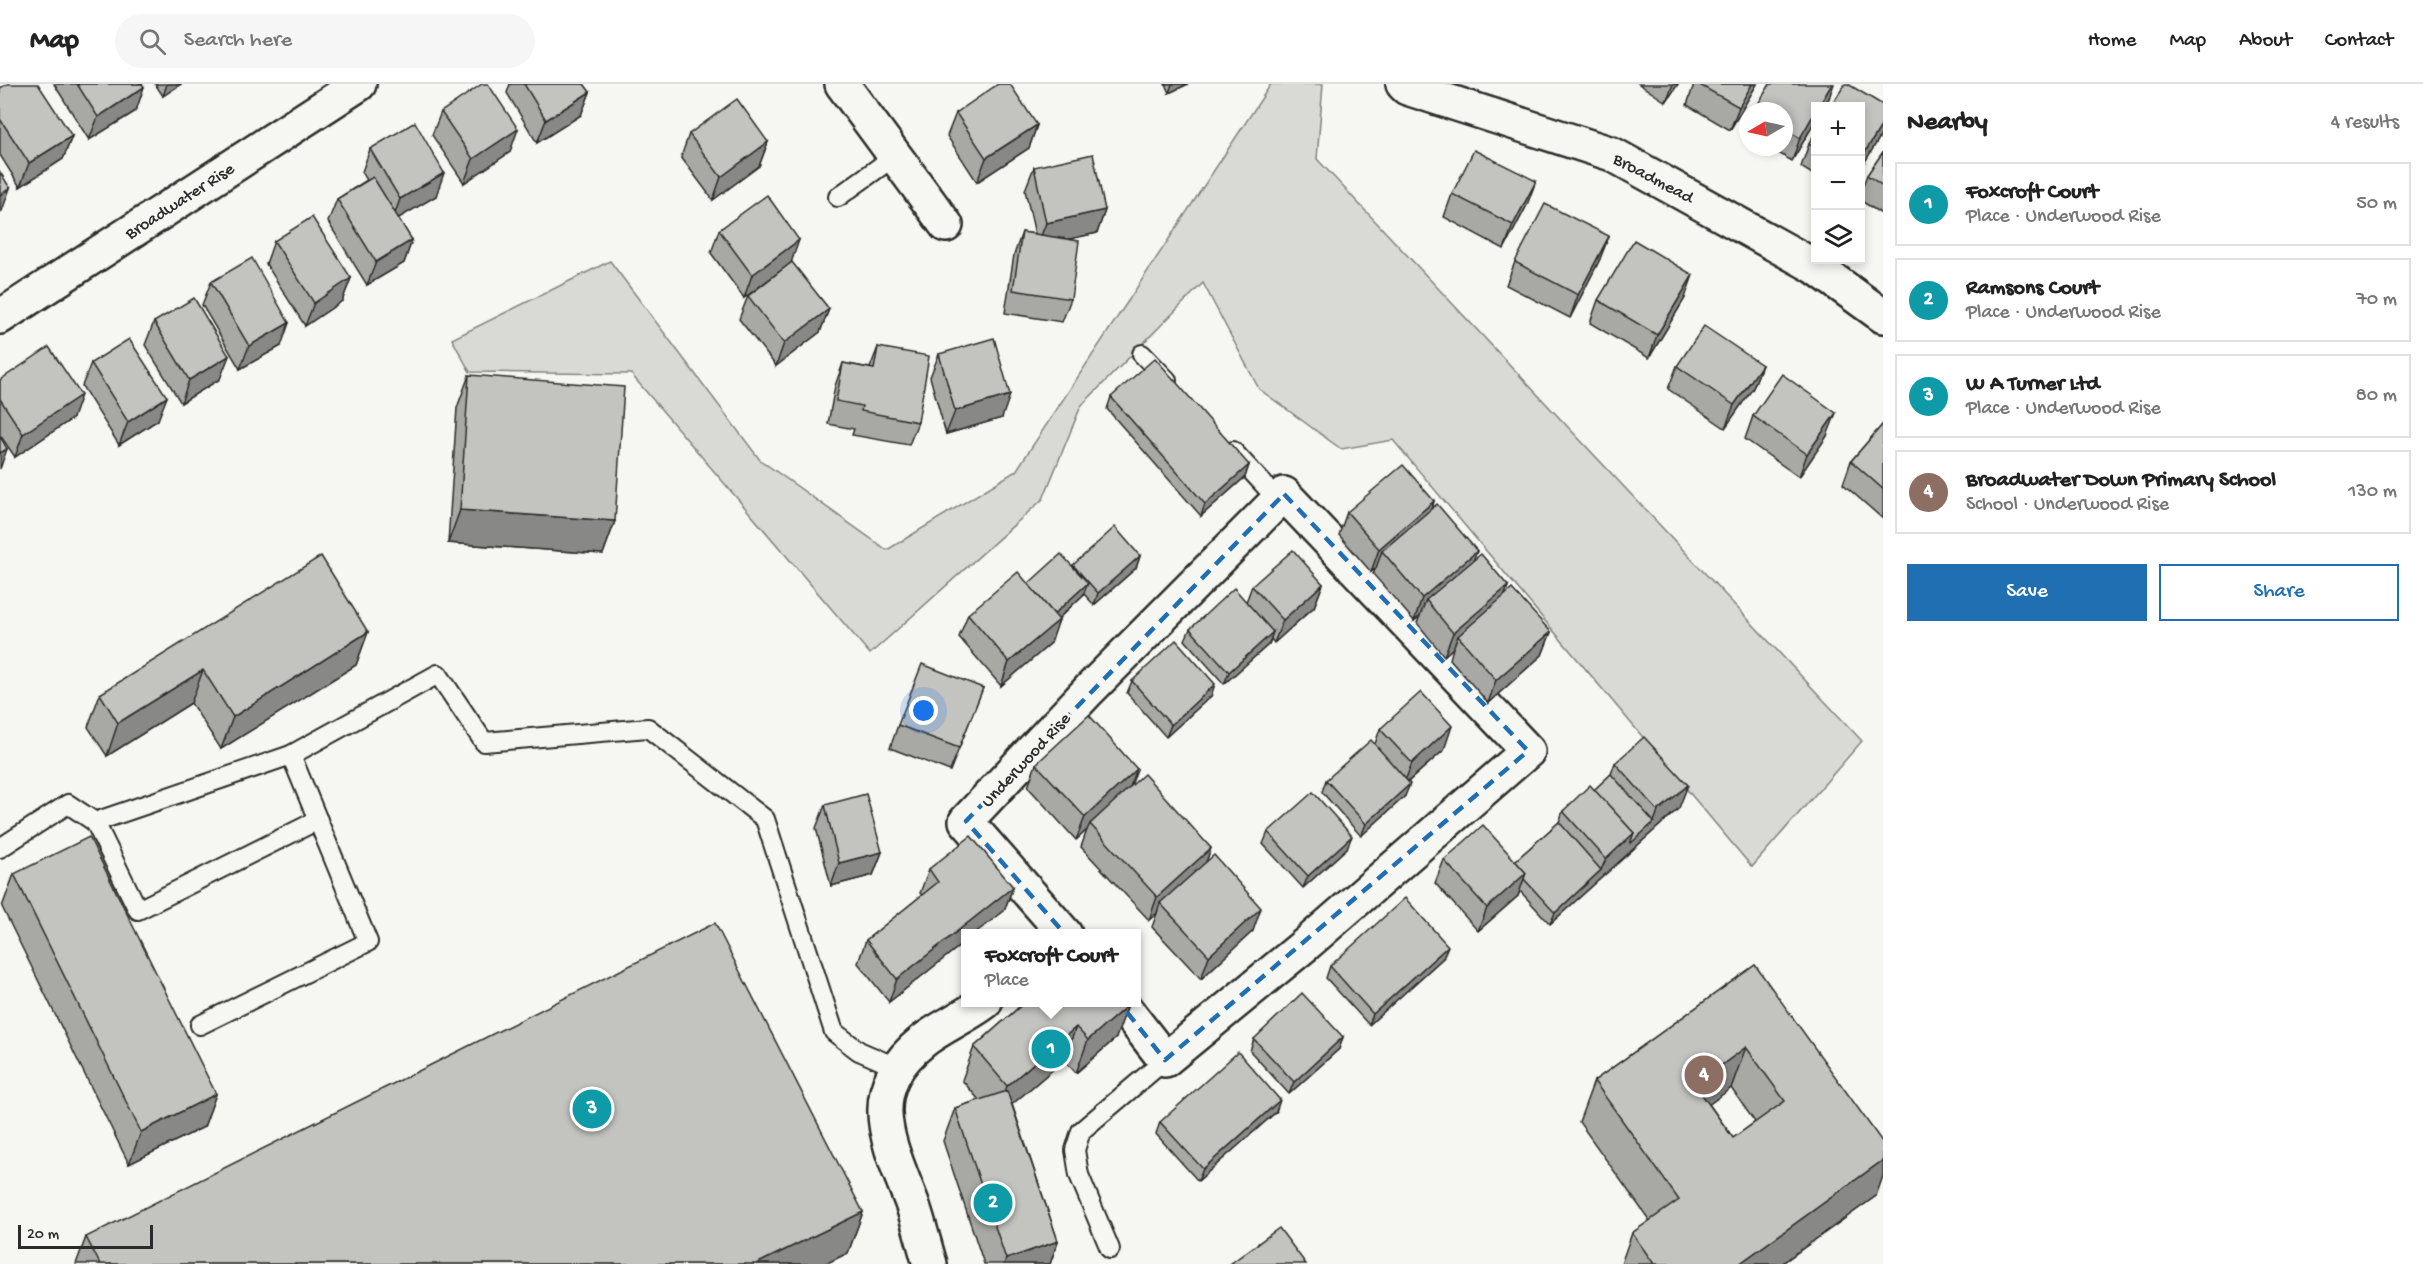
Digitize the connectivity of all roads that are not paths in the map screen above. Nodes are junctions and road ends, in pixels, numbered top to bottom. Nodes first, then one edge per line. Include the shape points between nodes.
1 (358, 84) edge
2 (842, 84) edge
3 (1403, 84) edge
4 (896, 156) junction
5 (838, 197) dead end
6 (946, 225) dead end
7 (1883, 316) edge
8 (0, 317) edge
9 (1142, 354) dead end
10 (1181, 396) edge
11 (1222, 439) edge
12 (1278, 500) junction
13 (291, 755) junction
14 (318, 820) junction
15 (95, 822) junction
16 (0, 848) edge
17 (1060, 929) edge
18 (979, 1007) edge
19 (1124, 1007) edge
20 (200, 1024) dead end
21 (1165, 1059) junction
22 (898, 1068) junction
23 (1110, 1249) dead end
24 (930, 1264) edge

1 - 8 street, Broadwater Rise
2 - 4 street
3 - 7 street, Broadmead via 1612,154 1814,266
4 - 5 lane
4 - 6 street
9 - 10 lane
11 - 12 lane
12 - 17 street, Underwood Rise via 1089,690 966,821
12 - 21 street via 1284,494 1528,751 1305,945
13 - 14 lane
13 - 15 lane
13 - 22 lane via 438,674 484,742 648,728 765,819 834,1032 859,1051
14 - 15 lane via 138,910
14 - 20 lane via 368,942
15 - 16 lane via 68,804
18 - 22 street via 923,1041
19 - 21 street
21 - 23 lane via 1081,1131 1075,1150 1079,1175
22 - 24 street via 884,1098 886,1137

